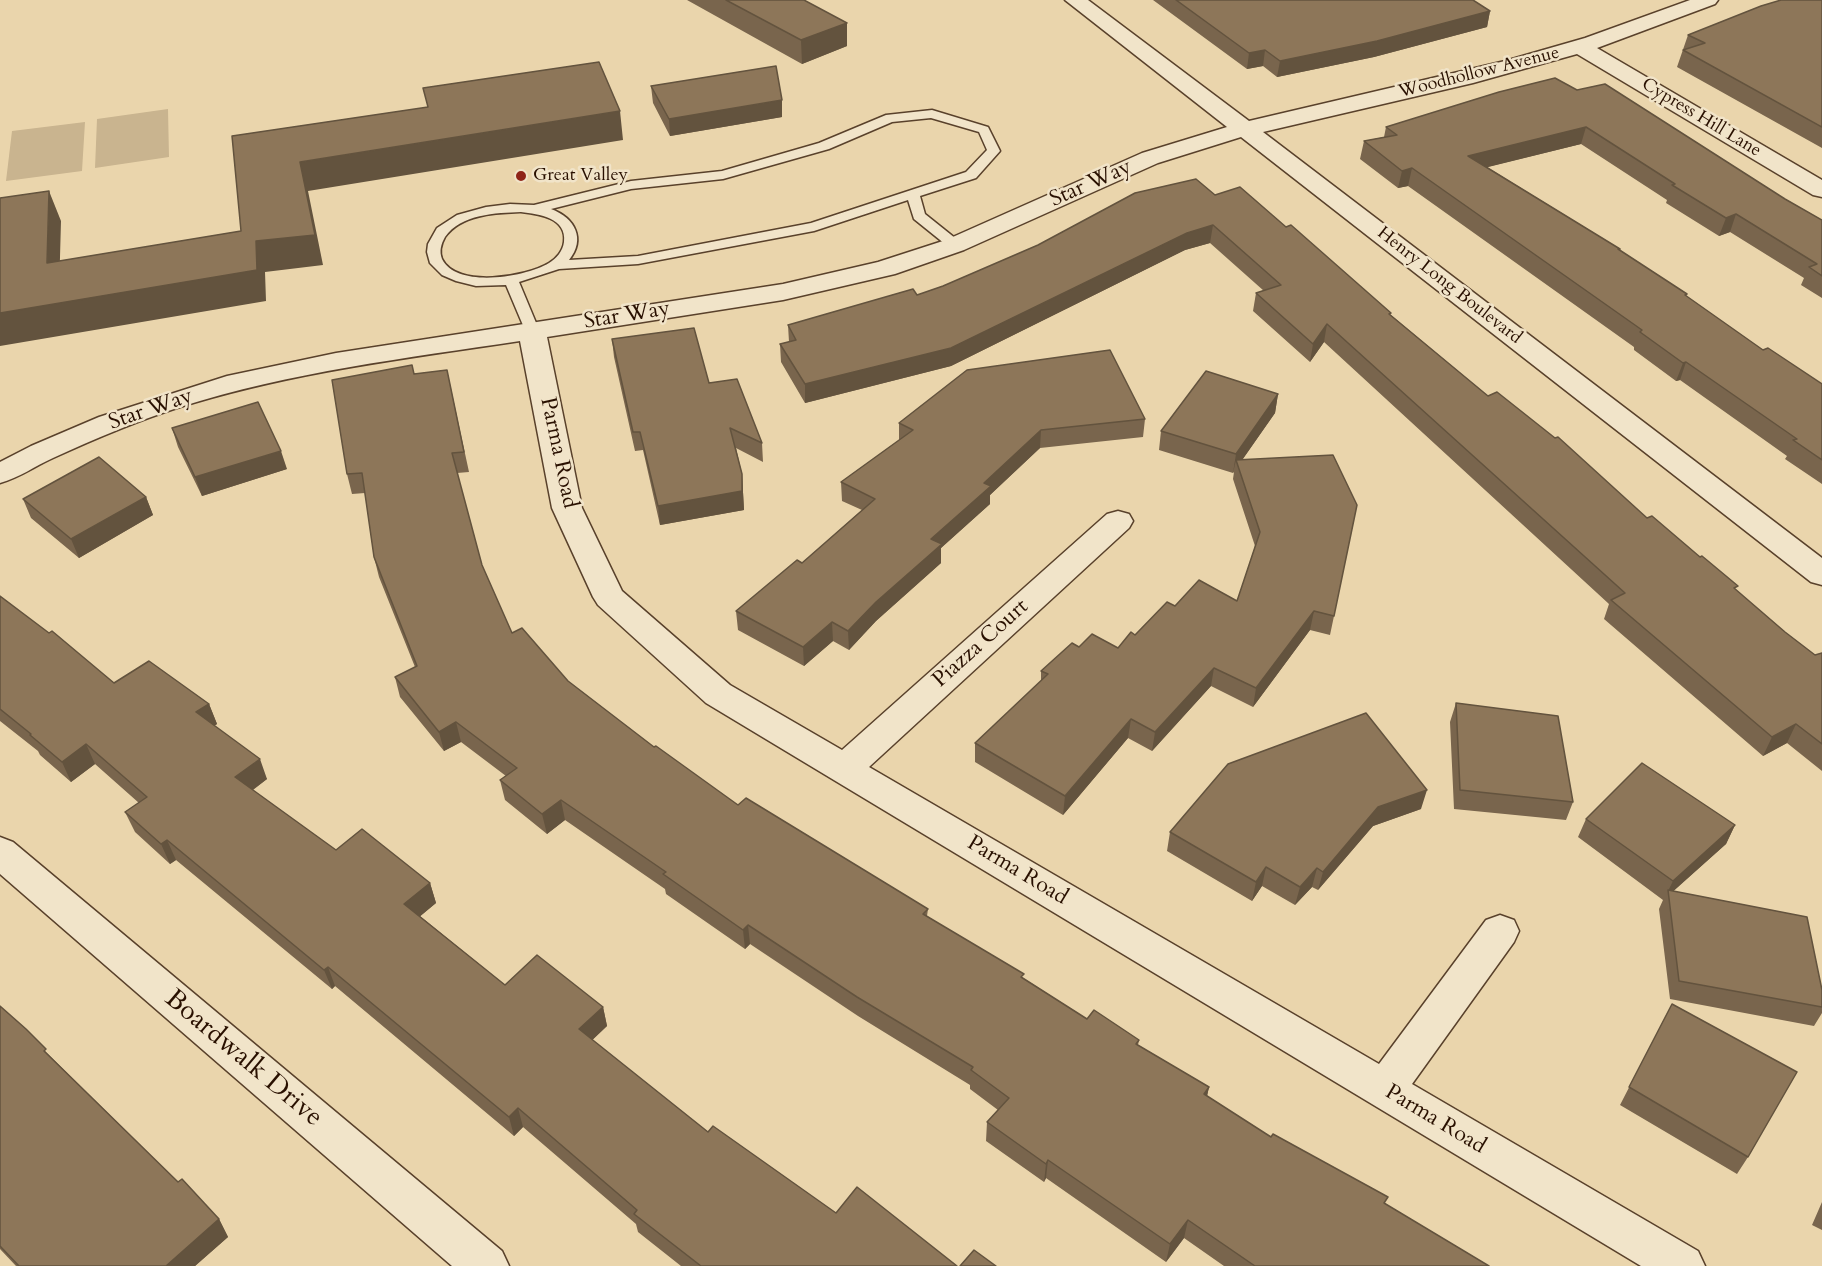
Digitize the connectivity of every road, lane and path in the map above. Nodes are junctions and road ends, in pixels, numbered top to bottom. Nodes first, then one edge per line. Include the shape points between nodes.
1 (1075, 0) edge
2 (1708, 0) edge
3 (1580, 47) junction
4 (1245, 129) junction
5 (1822, 190) edge
6 (913, 196) junction
7 (536, 209) junction
8 (955, 245) junction
9 (555, 265) junction
10 (512, 280) junction
11 (532, 330) junction
12 (0, 474) edge
13 (1118, 521) dead end
14 (1822, 574) edge
15 (845, 768) junction
16 (0, 852) edge
17 (1500, 931) dead end
18 (1384, 1089) junction
19 (486, 1266) edge
20 (1682, 1266) edge

1 - 4 street, Henry Long Boulevard
2 - 3 street, Woodhollow Avenue
3 - 4 street, Woodhollow Avenue
3 - 5 street, Cypress Hill Lane
4 - 8 street, Star Way via 1150,158
4 - 14 street, Henry Long Boulevard
6 - 7 lane via 972,175 994,151 984,130 932,114 890,118 824,146 723,175 631,185
6 - 8 lane via 919,216
6 - 9 lane via 814,227 638,260
7 - 9 lane via 553,214 572,232 573,243 567,255
7 - 10 lane via 506,208 477,213 443,231 434,247 437,262 453,275 480,281
8 - 11 street, Star Way via 886,268 783,292
9 - 10 lane
10 - 11 lane
11 - 12 street, Star Way via 336,361 227,384 108,423
11 - 15 street, Parma Road via 567,508 609,597 718,694
13 - 15 street, Piazza Court
15 - 18 street, Parma Road
16 - 19 street, Boardwalk Drive
17 - 18 street
18 - 20 street, Parma Road

